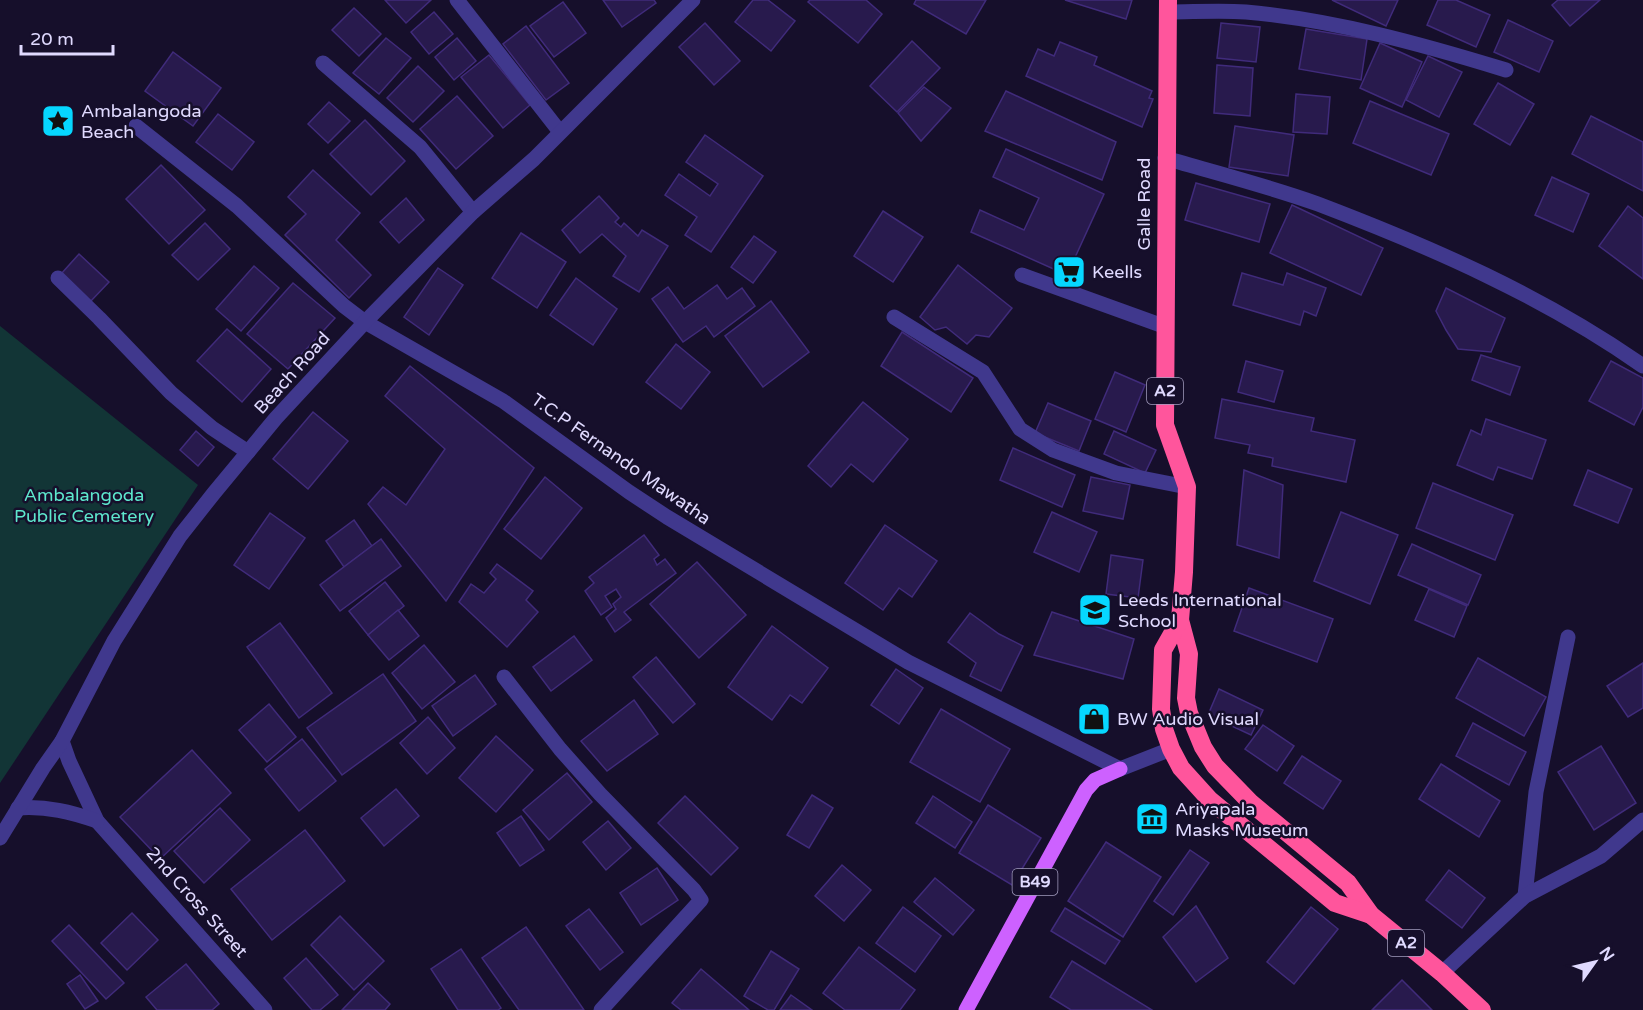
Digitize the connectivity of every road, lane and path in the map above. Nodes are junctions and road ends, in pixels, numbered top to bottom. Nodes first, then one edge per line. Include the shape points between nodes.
1 (457, 0) edge
2 (693, 0) edge
3 (1168, 6) edge
4 (323, 63) dead end
5 (1506, 70) dead end
6 (136, 126) dead end
7 (560, 132) junction
8 (1165, 158) junction
9 (473, 212) junction
10 (1022, 275) dead end
11 (58, 278) dead end
12 (894, 317) dead end
13 (364, 322) junction
14 (1166, 327) junction
15 (1643, 366) edge
16 (248, 452) junction
17 (1187, 487) junction
18 (1180, 620) junction
19 (1568, 637) dead end
20 (504, 677) dead end
21 (62, 741) junction
22 (1171, 749) junction
23 (1120, 769) junction
24 (18, 808) junction
25 (1643, 820) edge
26 (98, 821) junction
27 (0, 838) edge
28 (1525, 896) junction
29 (1371, 915) junction
30 (1442, 973) junction
31 (265, 1010) edge
32 (601, 1010) edge
33 (966, 1010) edge
34 (1482, 1010) edge

1 - 7 street
2 - 7 street, Beach Road
3 - 5 street via 1324,22
3 - 8 highway, Galle Road / A2
4 - 9 street via 420,147
6 - 13 street, T.C.P Fernando Mawatha via 237,206
7 - 9 street, Beach Road
8 - 14 highway, Galle Road / A2
8 - 15 street via 1316,204 1454,260 1553,308
9 - 13 street, Beach Road
10 - 14 street
11 - 16 street via 171,393
12 - 17 street via 983,372 1020,429 1053,450 1116,473
13 - 16 street, Beach Road
13 - 23 street, T.C.P Fernando Mawatha via 503,401 657,511 908,662
14 - 17 highway, Galle Road / A2 via 1165,425
16 - 21 street, Beach Road via 180,536 114,641
17 - 18 highway, Galle Road / A2
18 - 22 highway, Galle Road / A2 via 1163,650 1161,709
18 - 29 highway, Galle Road / A2 via 1189,654 1189,713 1215,766 1244,797 1348,883
19 - 28 street via 1536,792
20 - 32 street via 560,749 701,900
21 - 24 street, Beach Road
21 - 26 street, 2nd Cross Street
22 - 23 street
22 - 29 highway, Galle Road / A2 via 1195,785 1238,824 1335,903
23 - 33 main road, B49 via 1095,780 1086,790
24 - 26 street via 63,810
24 - 27 street, Beach Road
25 - 28 street via 1601,856
26 - 31 street, 2nd Cross Street
28 - 30 street
29 - 30 highway, Galle Road / A2
30 - 34 highway, Galle Road / A2

